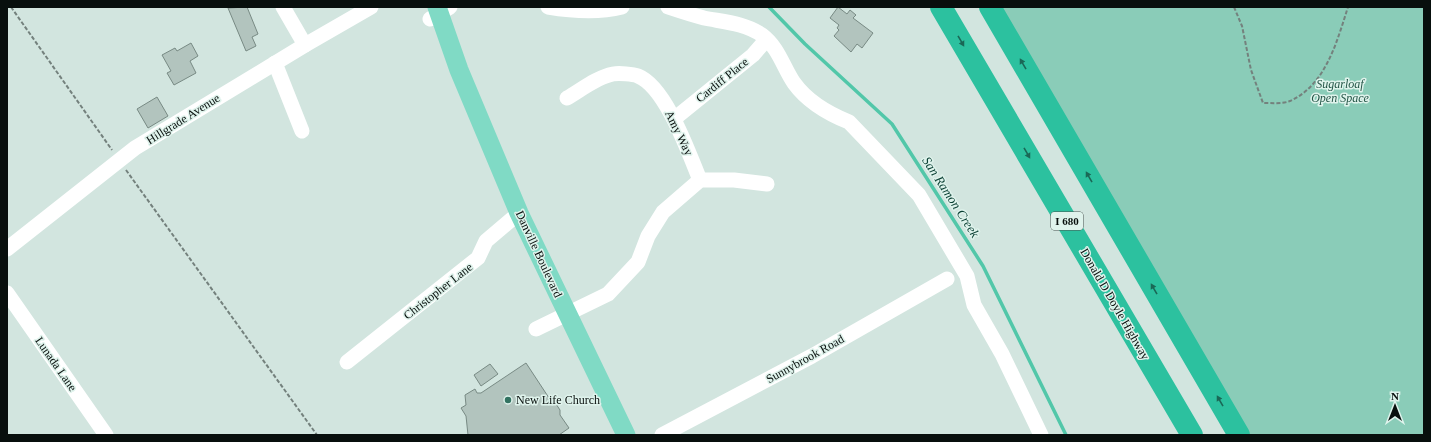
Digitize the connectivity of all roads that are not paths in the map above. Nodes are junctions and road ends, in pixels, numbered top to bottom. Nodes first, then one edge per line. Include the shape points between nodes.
1 (283, 7) edge
2 (371, 7) edge
3 (548, 7) edge
4 (622, 7) edge
5 (668, 7) edge
6 (941, 7) edge
7 (957, 7) edge
8 (990, 7) edge
9 (437, 11) edge
10 (766, 40) junction
11 (304, 44) junction
12 (274, 63) junction
13 (567, 98) dead end
14 (674, 119) junction
15 (302, 131) dead end
16 (700, 180) junction
17 (768, 184) dead end
18 (519, 213) junction
19 (7, 249) edge
20 (947, 278) dead end
21 (7, 293) edge
22 (568, 315) junction
23 (536, 329) dead end
24 (347, 362) dead end
25 (106, 435) edge
26 (626, 435) edge
27 (662, 435) edge
28 (1041, 435) edge
29 (1192, 435) edge
30 (1208, 435) edge
31 (1239, 435) edge

1 - 11 street
2 - 11 street, Hillgrade Avenue
3 - 4 street via 607,11
5 - 10 street via 745,25
6 -> 29 highway, Donald D Doyle Highway / I 680
7 - 30 highway, I 680
31 -> 8 highway
9 - 18 main road, Danville Boulevard
10 - 14 street, Cardiff Place via 753,55
10 - 28 street via 780,53 794,83 808,98 833,116 849,122 919,195 967,276 974,305 1002,354
11 - 12 street, Hillgrade Avenue
12 - 15 street
12 - 19 street, Hillgrade Avenue via 135,148
13 - 14 street, Amy Way via 590,84 614,74 638,76 653,88
14 - 16 street, Amy Way
16 - 17 street
16 - 22 street via 663,212 648,236 638,262 608,294
18 - 22 main road, Danville Boulevard
18 - 24 street, Christopher Lane via 486,241 478,258
20 - 27 street, Sunnybrook Road via 812,356
21 - 25 street, Lunada Lane
22 - 23 street
22 - 26 main road, Danville Boulevard

